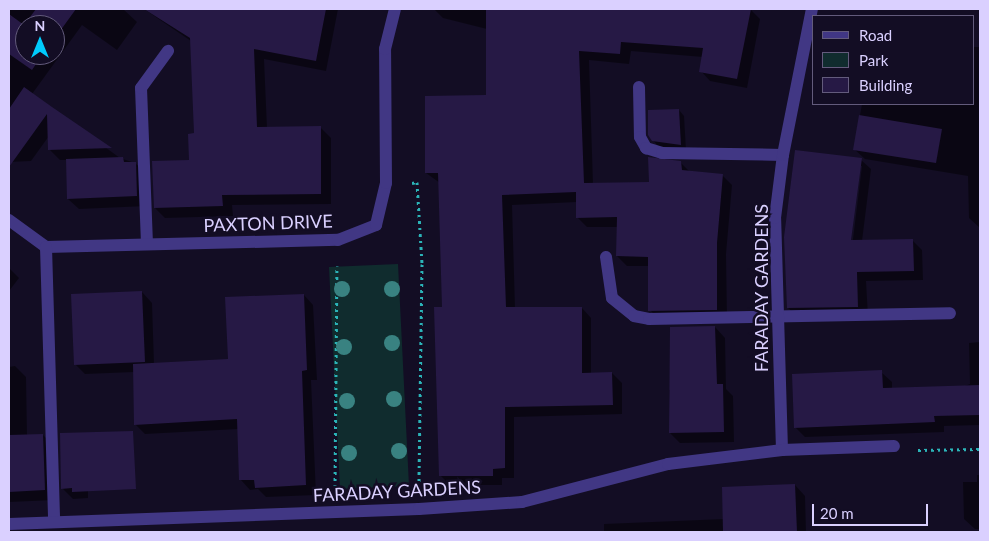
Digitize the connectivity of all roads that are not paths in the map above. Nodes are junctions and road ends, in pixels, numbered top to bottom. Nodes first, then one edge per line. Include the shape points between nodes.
1 (395, 9) edge
2 (812, 9) edge
3 (168, 51) dead end
4 (639, 87) dead end
5 (783, 155) junction
6 (9, 220) edge
7 (147, 244) junction
8 (46, 247) junction
9 (606, 257) dead end
10 (950, 313) dead end
11 (777, 319) junction
12 (894, 446) road end
13 (782, 450) junction
14 (54, 522) junction
15 (9, 524) edge

1 - 7 street, PAXTON DRIVE via 385,49 386,183 376,225 338,240
2 - 5 street, FARADAY GARDENS
3 - 7 street via 141,88
4 - 5 street via 640,137 646,148 662,153
5 - 11 street, FARADAY GARDENS via 776,218
6 - 8 street
7 - 8 street, PAXTON DRIVE
8 - 14 street
9 - 11 street via 612,298 634,316 649,320
10 - 11 street
11 - 13 street, FARADAY GARDENS
12 - 13 street, FARADAY GARDENS
13 - 14 street, FARADAY GARDENS via 668,464 522,502 419,509
14 - 15 street, FARADAY GARDENS

